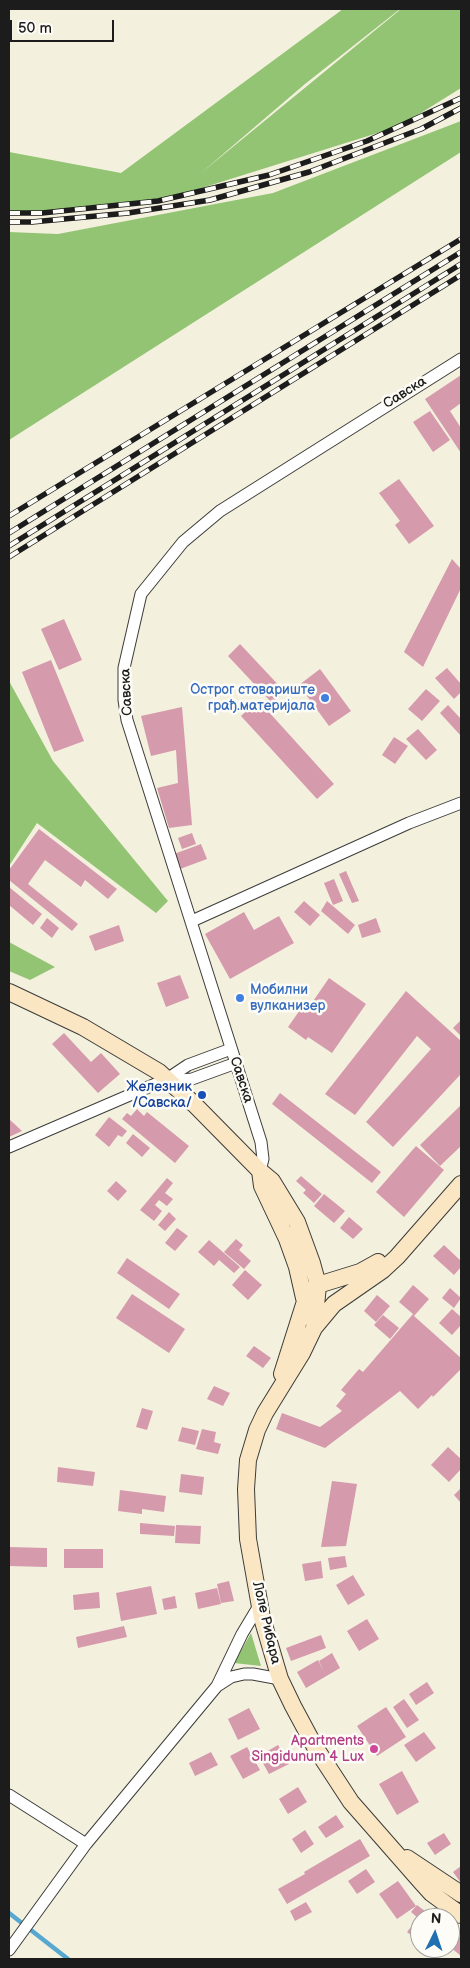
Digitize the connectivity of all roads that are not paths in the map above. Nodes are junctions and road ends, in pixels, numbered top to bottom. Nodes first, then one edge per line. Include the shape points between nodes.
1 (461, 359) edge
2 (461, 804) edge
3 (192, 921) junction
4 (9, 992) edge
5 (231, 1049) junction
6 (236, 1063) junction
7 (167, 1078) junction
8 (9, 1148) edge
9 (260, 1172) junction
10 (461, 1184) edge
11 (418, 1232) junction
12 (318, 1284) junction
13 (310, 1302) junction
14 (334, 1304) junction
15 (314, 1328) junction
16 (276, 1392) junction
17 (260, 1604) junction
18 (280, 1679) junction
19 (217, 1686) junction
20 (9, 1795) edge
21 (86, 1844) junction
22 (396, 1852) junction
23 (461, 1894) edge
24 (461, 1916) edge
25 (10, 1949) edge

1 - 3 street, Савска via 220,511 183,542 141,594 124,668 127,720
2 - 3 street via 409,823
3 - 5 street, Савска
4 - 7 main road via 101,1036
5 - 6 street, Савска
5 - 7 street via 188,1065
6 - 7 street via 192,1079
6 - 9 street, Савска via 261,1142 263,1159
7 - 8 street
7 - 9 main road
9 - 12 main road via 279,1189 297,1222
9 - 13 main road, Савска via 262,1186
10 - 11 main road, Лоле Рибара
11 - 12 main road, Лоле Рибара via 360,1272
11 - 14 main road, Лоле Рибара via 383,1270
12 - 13 main road, Лоле Рибара via 308,1292
13 - 14 main road
13 - 15 main road, Савска
13 - 16 main road, Лоле Рибара
14 - 15 main road, Лоле Рибара
15 - 16 main road, Лоле Рибара
16 - 17 main road, Лоле Рибара via 254,1439 246,1475 248,1533
17 - 18 main road, Лоле Рибара
17 - 19 street
18 - 19 street via 244,1674 231,1677
18 - 22 main road, Лоле Рибара via 315,1747 341,1787
19 - 21 street
20 - 21 street
21 - 25 street
22 - 23 main road
22 - 24 main road, Лоле Рибара via 431,1892

